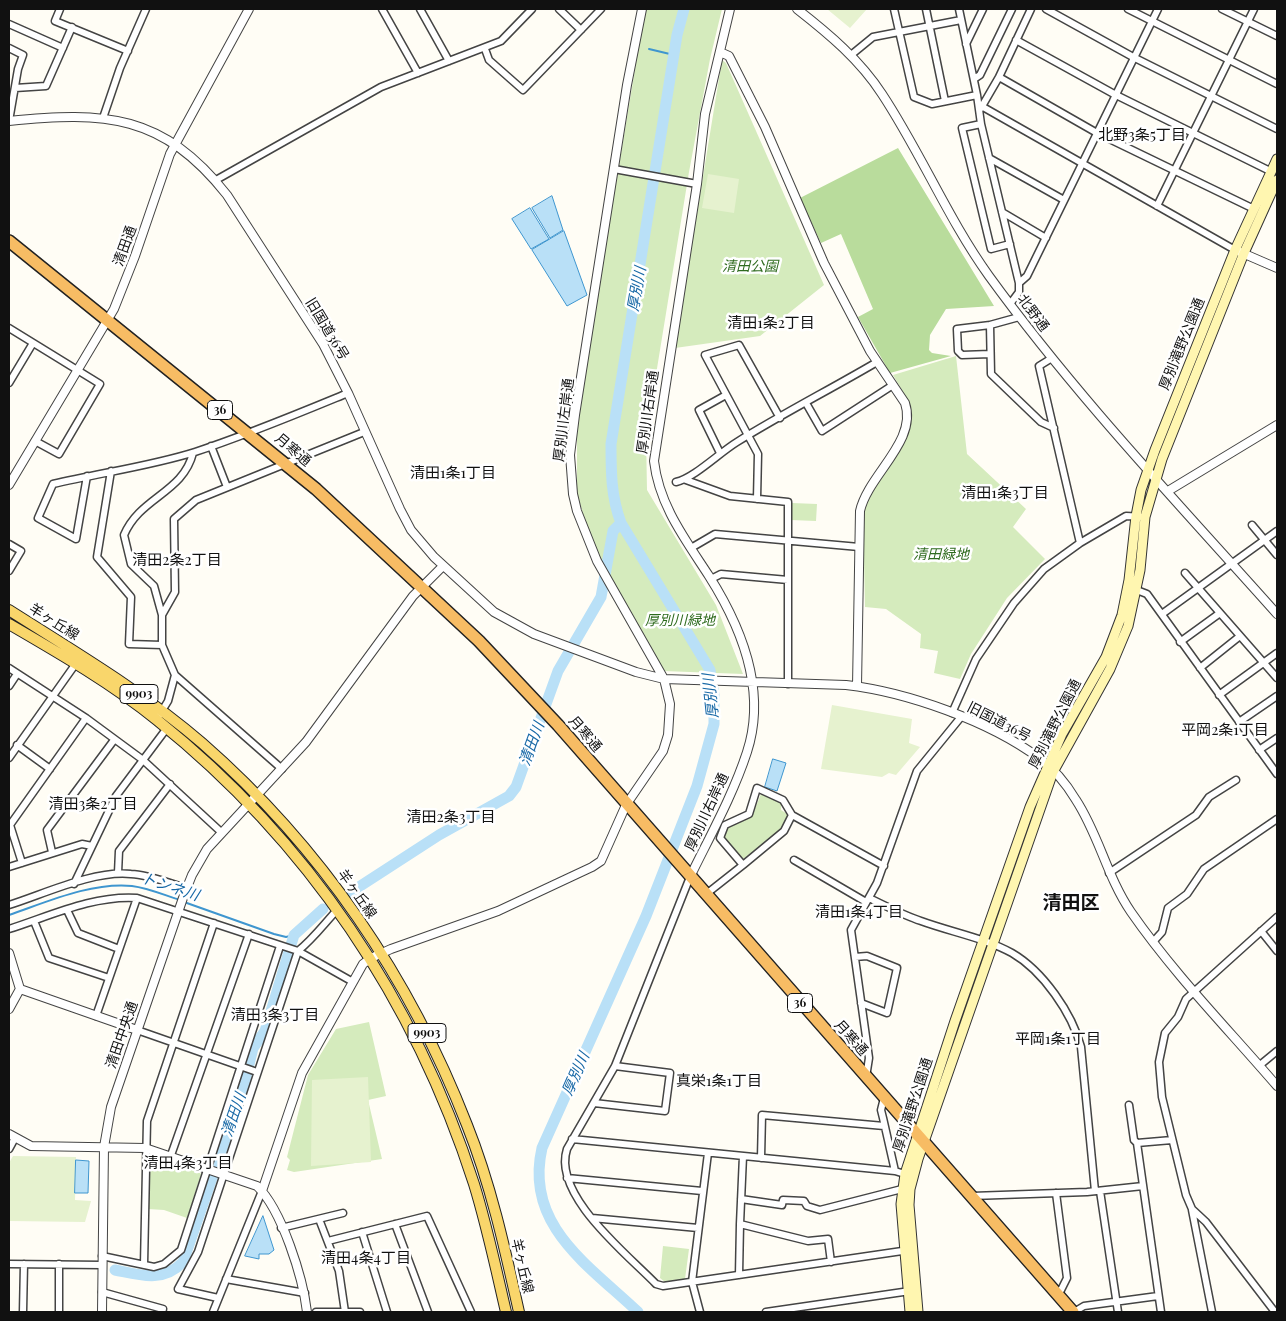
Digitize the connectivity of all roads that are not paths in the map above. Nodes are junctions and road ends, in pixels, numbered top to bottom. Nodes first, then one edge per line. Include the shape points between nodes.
1 (60, 9) edge
2 (146, 9) edge
3 (249, 9) edge
4 (382, 9) edge
5 (420, 9) edge
6 (532, 9) edge
7 (559, 9) edge
8 (602, 9) edge
9 (642, 9) edge
10 (730, 9) edge
11 (797, 9) edge
12 (894, 9) edge
13 (926, 9) edge
14 (959, 9) edge
15 (983, 9) edge
16 (1012, 9) edge
17 (1021, 9) edge
18 (1046, 9) edge
19 (1128, 9) edge
20 (1158, 9) edge
21 (1222, 9) edge
22 (1254, 9) edge
23 (1030, 11) edge
24 (961, 20) junction
25 (1151, 22) junction
26 (1248, 22) junction
27 (9, 24) edge
28 (930, 26) junction
29 (72, 27) junction
30 (581, 30) junction
31 (899, 32) junction
32 (1277, 36) edge
33 (1016, 40) junction
34 (966, 44) junction
35 (9, 48) edge
36 (62, 48) junction
37 (485, 49) junction
38 (128, 51) junction
39 (720, 52) junction
40 (851, 55) junction
41 (1133, 57) junction
42 (449, 60) junction
43 (1228, 61) junction
44 (418, 73) junction
45 (999, 77) junction
46 (974, 79) junction
47 (1277, 84) edge
48 (15, 88) junction
49 (977, 94) junction
50 (1114, 94) junction
51 (1210, 97) junction
52 (945, 101) junction
53 (981, 108) junction
54 (103, 118) junction
55 (9, 121) edge
56 (981, 124) junction
57 (1277, 129) edge
58 (1097, 133) junction
59 (1193, 133) junction
60 (174, 144) junction
61 (989, 158) junction
62 (1277, 159) edge
63 (1082, 163) junction
64 (614, 170) junction
65 (1175, 170) junction
66 (1272, 172) junction
67 (216, 180) junction
68 (1277, 180) edge
69 (697, 184) junction
70 (1064, 200) junction
71 (1157, 206) junction
72 (1254, 209) junction
73 (1002, 212) junction
74 (1046, 238) junction
75 (9, 241) edge
76 (1010, 244) junction
77 (1240, 252) junction
78 (1277, 268) edge
79 (1019, 283) junction
80 (1226, 285) junction
81 (1010, 304) junction
82 (1019, 316) junction
83 (107, 320) junction
84 (990, 325) junction
85 (9, 328) edge
86 (33, 342) junction
87 (990, 354) junction
88 (1052, 358) junction
89 (877, 362) junction
90 (77, 370) junction
91 (9, 383) edge
92 (894, 385) junction
93 (348, 393) junction
94 (726, 395) junction
95 (806, 403) junction
96 (780, 418) junction
97 (1277, 425) edge
98 (1054, 428) junction
99 (364, 432) junction
100 (249, 433) junction
101 (749, 434) junction
102 (35, 441) junction
103 (212, 446) junction
104 (720, 452) junction
105 (193, 453) junction
106 (286, 464) junction
107 (1148, 469) junction
108 (112, 471) junction
109 (87, 476) junction
110 (1156, 478) junction
111 (686, 480) junction
112 (676, 482) dead end
113 (9, 485) edge
114 (227, 487) junction
115 (1168, 491) junction
116 (757, 499) junction
117 (1141, 517) junction
118 (1252, 525) dead end
119 (1277, 531) edge
120 (1264, 540) junction
121 (788, 541) junction
122 (1080, 543) junction
123 (9, 544) edge
124 (859, 547) junction
125 (690, 548) junction
126 (1277, 554) edge
127 (1231, 563) junction
128 (443, 566) junction
129 (9, 571) edge
130 (1185, 573) dead end
131 (710, 579) junction
132 (788, 580) junction
133 (423, 587) junction
134 (1197, 588) junction
135 (1132, 589) junction
136 (9, 610) edge
137 (1220, 613) junction
138 (1162, 614) junction
139 (1277, 614) edge
140 (162, 615) junction
141 (9, 624) edge
142 (1240, 636) junction
143 (1180, 642) junction
144 (162, 645) junction
145 (1277, 653) edge
146 (79, 659) junction
147 (1263, 663) junction
148 (9, 668) edge
149 (1200, 668) junction
150 (18, 674) junction
151 (175, 676) junction
152 (1277, 678) edge
153 (664, 679) junction
154 (752, 683) junction
155 (788, 684) junction
156 (9, 686) edge
157 (857, 686) junction
158 (1219, 695) junction
159 (1277, 696) edge
160 (53, 697) junction
161 (952, 713) junction
162 (159, 715) junction
163 (961, 717) junction
164 (86, 718) junction
165 (1239, 722) junction
166 (167, 728) junction
167 (1277, 738) edge
168 (114, 740) junction
169 (17, 745) junction
170 (1259, 750) junction
171 (9, 758) edge
172 (143, 760) junction
173 (50, 769) junction
174 (282, 769) junction
175 (1050, 769) junction
176 (1277, 774) edge
177 (1236, 780) dead end
178 (170, 784) junction
179 (257, 795) junction
180 (248, 804) junction
181 (626, 805) junction
182 (792, 815) junction
183 (1277, 820) edge
184 (221, 832) junction
185 (92, 846) junction
186 (52, 852) junction
187 (794, 860) dead end
188 (22, 863) junction
189 (742, 865) junction
190 (884, 866) junction
191 (9, 867) edge
192 (118, 873) junction
193 (687, 873) junction
194 (1109, 873) junction
195 (74, 884) junction
196 (185, 891) junction
197 (705, 895) junction
198 (136, 898) junction
199 (868, 900) junction
200 (9, 905) edge
201 (179, 909) junction
202 (68, 910) junction
203 (337, 910) junction
204 (1277, 917) edge
205 (34, 921) junction
206 (214, 923) junction
207 (9, 929) edge
208 (1261, 931) junction
209 (249, 934) junction
210 (1153, 942) junction
211 (988, 943) junction
212 (283, 947) junction
213 (119, 949) junction
214 (296, 951) junction
215 (1277, 951) edge
216 (9, 953) edge
217 (382, 953) junction
218 (855, 957) junction
219 (371, 958) junction
220 (108, 978) junction
221 (353, 982) junction
222 (20, 989) junction
223 (1194, 989) junction
224 (861, 1003) junction
225 (9, 1009) edge
226 (96, 1016) junction
227 (137, 1030) junction
228 (173, 1042) junction
229 (1277, 1051) edge
230 (207, 1054) junction
231 (1260, 1065) junction
232 (614, 1066) junction
233 (243, 1067) junction
234 (255, 1071) junction
235 (866, 1077) junction
236 (1277, 1086) edge
237 (884, 1098) junction
238 (594, 1103) junction
239 (1129, 1104) dead end
240 (884, 1126) junction
241 (12, 1136) edge
242 (921, 1138) junction
243 (572, 1139) junction
244 (1172, 1140) junction
245 (1137, 1143) junction
246 (104, 1147) junction
247 (145, 1148) junction
248 (9, 1149) edge
249 (708, 1153) junction
250 (743, 1156) junction
251 (170, 1158) junction
252 (761, 1158) junction
253 (209, 1170) junction
254 (895, 1171) junction
255 (222, 1174) junction
256 (909, 1175) junction
257 (567, 1178) junction
258 (1143, 1186) junction
259 (702, 1190) junction
260 (902, 1190) junction
261 (262, 1191) junction
262 (1097, 1191) junction
263 (1056, 1193) junction
264 (972, 1196) junction
265 (740, 1199) junction
266 (1192, 1209) junction
267 (343, 1212) dead end
268 (592, 1218) junction
269 (319, 1219) junction
270 (395, 1224) junction
271 (740, 1224) junction
272 (281, 1228) junction
273 (698, 1228) junction
274 (362, 1232) junction
275 (328, 1241) junction
276 (909, 1250) junction
277 (102, 1256) junction
278 (831, 1262) junction
279 (9, 1264) edge
280 (24, 1264) junction
281 (60, 1264) junction
282 (102, 1265) junction
283 (144, 1265) junction
284 (739, 1275) junction
285 (226, 1279) junction
286 (692, 1282) junction
287 (912, 1291) junction
288 (102, 1292) junction
289 (305, 1293) junction
290 (1058, 1296) junction
291 (1158, 1296) junction
292 (218, 1298) junction
293 (1116, 1300) junction
294 (1214, 1311) edge
295 (23, 1312) edge
296 (59, 1312) edge
297 (102, 1312) edge
298 (162, 1312) edge
299 (213, 1312) edge
300 (307, 1312) edge
301 (316, 1312) edge
302 (345, 1312) edge
303 (360, 1312) edge
304 (387, 1312) edge
305 (428, 1312) edge
306 (471, 1312) edge
307 (506, 1312) edge
308 (519, 1312) edge
309 (700, 1312) edge
310 (766, 1312) edge
311 (910, 1312) edge
312 (918, 1312) edge
313 (1073, 1312) edge
314 (1118, 1312) edge
315 (1161, 1312) edge
316 (1275, 1312) edge

1 - 29 street via 55,21
2 - 38 street
3 - 60 street, 清田通
4 - 44 street
5 - 42 street
6 - 37 street via 501,41
7 - 30 street
8 - 30 street
9 - 64 street, 厚別川左岸通
10 - 39 street, 厚別川右岸通
11 - 40 street, 北野通
12 - 31 street
13 - 28 street
14 - 24 street
15 - 34 street
16 - 46 street via 980,75
17 - 23 street
18 - 41 street
19 - 25 street
20 - 25 street
21 - 26 street
22 - 26 street
23 - 33 street
24 - 28 street
24 - 34 street
25 - 41 street
25 - 43 street
26 - 32 street
26 - 43 street
27 - 36 street
28 - 31 street
28 - 52 street
29 - 36 street
29 - 38 street
30 - 37 street via 523,90 489,60
31 - 40 street via 873,37
31 - 52 street via 914,97 932,104
33 - 45 street
33 - 50 street
34 - 46 street
35 - 48 street via 23,55
36 - 48 street via 46,86
37 - 42 street
38 - 54 street
39 - 69 street, 厚別川右岸通 via 705,114
39 - 89 street via 729,56 765,127 813,242
40 - 81 street, 北野通 via 881,93 957,225
41 - 50 street
41 - 51 street
42 - 44 street
43 - 47 street
43 - 51 street
44 - 67 street via 381,87
45 - 53 street
45 - 58 street
46 - 49 street
48 - 55 street
49 - 52 street
49 - 53 street
50 - 58 street
50 - 59 street
51 - 57 street
51 - 59 street
53 - 56 street
53 - 63 street
54 - 55 street, 旧国道36号 via 61,116
54 - 60 street, 旧国道36号 via 139,127
56 - 61 street
56 - 76 street via 962,128 991,249
58 - 63 street
58 - 65 street
59 - 65 street
59 - 66 street
60 - 67 street, 旧国道36号
60 - 83 street, 清田通 via 126,281
61 - 70 street
61 - 73 street
62 - 66 main road, 厚別滝野公園通
63 - 70 street
63 - 71 street
64 - 69 street
64 - 153 street, 厚別川左岸通 via 570,455 573,494 597,561
65 - 71 street
65 - 72 street
66 - 72 main road, 厚別滝野公園通
67 - 93 street, 旧国道36号 via 323,344
68 - 77 main road, 厚別滝野公園通
69 - 125 street, 厚別川右岸通 via 654,461 663,501
70 - 74 street
71 - 77 street
72 - 77 main road, 厚別滝野公園通
73 - 74 street
73 - 76 street
74 - 79 street via 1027,276
75 - 83 highway, 月寒通 / 36
76 - 79 street
77 - 78 street
77 - 80 main road, 厚別滝野公園通
79 - 81 street via 1019,292
80 - 107 main road, 厚別滝野公園通
80 - 110 main road, 厚別滝野公園通
81 - 82 street, 北野通
82 - 84 street
82 - 88 street, 北野通
83 - 90 street, 清田通
83 - 100 highway, 月寒通 / 36
84 - 87 street
84 - 87 street via 957,329 958,351 962,355
85 - 86 street
86 - 90 street
86 - 91 street
87 - 98 street via 992,374 1041,422
88 - 98 street via 1039,366
88 - 107 street, 北野通
89 - 92 street
89 - 95 street
90 - 102 street, 清田通
90 - 102 street via 100,384 59,454
92 - 95 street via 822,432
92 - 124 street via 905,403 908,423 862,502
93 - 99 street, 旧国道36号
93 - 100 street
94 - 96 street via 705,355 739,346
94 - 101 street
94 - 104 street via 699,410
95 - 96 street
96 - 101 street
97 - 115 street
98 - 122 street
99 - 106 street
99 - 128 street, 旧国道36号 via 412,530
100 - 103 street
100 - 106 highway, 月寒通 / 36
101 - 104 street
101 - 116 street via 758,454
102 - 113 street, 清田通
103 - 105 street
103 - 114 street
104 - 111 street
105 - 108 street
105 - 140 street via 190,465 179,480 136,513 124,535 130,564 154,586
106 - 114 street
106 - 133 highway, 月寒通 / 36
107 - 110 street, 北野通
107 - 117 main road, 厚別滝野公園通
108 - 109 street
108 - 144 street via 97,557 131,597 129,644
109 - 109 street via 76,540 38,518 53,484
110 - 115 street, 北野通
110 - 117 main road, 厚別滝野公園通
111 - 112 street
111 - 116 street via 730,496
114 - 140 street via 196,500 174,519 175,592
115 - 127 street, 北野通
116 - 121 street via 788,502
117 - 122 street via 1126,516
117 - 135 main road, 厚別滝野公園通
118 - 120 street
119 - 120 street
120 - 126 street
120 - 127 street
121 - 124 street
121 - 125 street via 715,534
121 - 132 street
122 - 161 street via 1044,568 1014,602 976,659
123 - 129 street via 21,551
124 - 157 street
125 - 131 street, 厚別川右岸通
127 - 134 street
127 - 139 street, 北野通
128 - 133 street, 清田中央通
128 - 153 street, 旧国道36号 via 494,612 534,634 636,672
130 - 134 street
131 - 132 street via 721,574
131 - 154 street, 厚別川右岸通 via 740,634
132 - 155 street
133 - 174 street, 清田中央通
133 - 181 highway, 月寒通 / 36 via 558,725
134 - 137 street
134 - 138 street
135 - 138 street via 1147,594
135 - 175 main road, 厚別滝野公園通 via 1106,657 1062,734
136 - 146 main road, 羊ヶ丘線 / 9903
137 - 142 street
137 - 143 street
138 - 143 street
140 - 144 street
141 - 146 main road, 羊ヶ丘線 / 9903
142 - 147 street
142 - 149 street
143 - 149 street
144 - 151 street
145 - 147 street
146 - 160 street
146 - 162 main road, 羊ヶ丘線 / 9903
147 - 152 street
147 - 158 street
148 - 150 street
149 - 158 street
150 - 156 street
150 - 160 street
151 - 162 street via 168,701
151 - 174 street
153 - 154 street, 旧国道36号
153 - 181 street, 厚別川左岸通 via 670,704 668,735 655,765
154 - 155 street, 旧国道36号
154 - 193 street, 厚別川右岸通 via 752,726 747,753
155 - 157 street, 旧国道36号
157 - 161 street, 旧国道36号 via 902,695
158 - 165 street
159 - 165 street
160 - 164 street
160 - 169 street
161 - 163 street, 旧国道36号
162 - 166 main road, 羊ヶ丘線 / 9903
162 - 179 main road, 羊ヶ丘線 / 9903 via 201,743
163 - 175 street, 旧国道36号 via 1022,746
163 - 190 street via 917,771
164 - 168 street
164 - 173 street
165 - 170 street
166 - 172 street
166 - 180 main road, 羊ヶ丘線 / 9903
167 - 170 street
168 - 172 street
168 - 186 street via 47,830
169 - 171 street
169 - 173 street
170 - 176 street
172 - 178 street
172 - 185 street via 116,796
173 - 188 street via 10,825
174 - 179 street, 清田中央通
175 - 194 street, 旧国道36号 via 1081,808
175 - 211 main road, 厚別滝野公園通 via 1030,807
177 - 194 street via 1209,797 1196,815
178 - 184 street
178 - 192 street via 119,851
179 - 180 street, 清田中央通
179 - 217 main road, 羊ヶ丘線 / 9903 via 323,870
180 - 184 street, 清田中央通
180 - 203 main road, 羊ヶ丘線 / 9903 via 307,870
181 - 193 highway, 月寒通 / 36
181 - 217 street, 厚別川左岸通 via 601,861 592,867 498,912
182 - 189 street via 784,831
182 - 189 street via 783,800 756,788 749,814 725,824 720,838
182 - 190 street
183 - 210 street via 1204,869 1187,894 1168,908 1162,932
184 - 196 street, 清田中央通 via 207,849
185 - 186 street via 82,844
185 - 195 street
186 - 188 street
187 - 199 street
188 - 191 street
189 - 197 street
190 - 199 street
192 - 195 street
192 - 196 street via 142,875
193 - 197 highway, 月寒通 / 36
193 - 232 street
194 - 210 street, 旧国道36号
195 - 200 street
196 - 201 street, 清田中央通
197 - 235 highway, 月寒通 / 36
198 - 201 street
198 - 202 street via 100,899
198 - 213 street
199 - 211 street
199 - 218 street via 851,930
201 - 206 street
201 - 227 street, 清田中央通
202 - 205 street
202 - 213 street via 78,932
203 - 214 street via 312,940
203 - 219 main road, 羊ヶ丘線 / 9903
204 - 208 street
205 - 207 street
205 - 220 street via 49,958
206 - 209 street
206 - 228 street
208 - 215 street
208 - 223 street
209 - 212 street
209 - 230 street
210 - 223 street, 旧国道36号
211 - 242 main road, 厚別滝野公園通
211 - 262 street via 1013,954 1035,972 1074,1025 1083,1061
212 - 214 street
212 - 233 street
213 - 220 street
214 - 221 street
214 - 234 street
216 - 222 street
217 - 219 street, 厚別川左岸通
217 - 308 main road, 羊ヶ丘線 / 9903 via 418,1014 468,1126 501,1234
218 - 224 street
218 - 224 street via 867,956 897,968 887,1013
219 - 221 street via 363,964
219 - 307 main road, 羊ヶ丘線 / 9903 via 425,1058 455,1130 485,1222
220 - 226 street
221 - 261 street via 302,1073
222 - 225 street
222 - 226 street
223 - 231 street, 旧国道36号
223 - 244 street via 1178,1018 1165,1033 1159,1062 1159,1080
224 - 235 street via 869,1065
226 - 227 street
227 - 228 street
227 - 246 street, 清田中央通 via 111,1108
228 - 230 street
228 - 247 street via 147,1121
229 - 231 street
230 - 233 street
230 - 251 street
231 - 236 street, 旧国道36号
232 - 238 street
232 - 238 street via 670,1072 666,1111
233 - 234 street
233 - 253 street
234 - 255 street
235 - 237 highway, 月寒通 / 36
237 - 240 street via 881,1110
237 - 242 highway, 月寒通 / 36
238 - 243 street
239 - 245 street
240 - 252 street via 762,1115
240 - 254 street
241 - 246 street via 31,1146
241 - 248 street
242 - 256 main road, 厚別滝野公園通
242 - 264 highway, 月寒通 / 36
243 - 249 street
243 - 257 street via 565,1156
244 - 245 street
244 - 266 street
245 - 258 street
246 - 247 street
246 - 277 street, 清田中央通
247 - 251 street
247 - 283 street
249 - 250 street
249 - 259 street
250 - 252 street
250 - 265 street
251 - 253 street
252 - 254 street
253 - 255 street
253 - 283 street via 181,1250 164,1264
254 - 256 street
255 - 261 street via 257,1186
255 - 292 street via 198,1252 178,1289
256 - 260 main road, 厚別滝野公園通
256 - 276 main road, 厚別滝野公園通
257 - 259 street
257 - 268 street via 577,1201
258 - 262 street
258 - 291 street
259 - 273 street
260 - 265 street via 820,1210 807,1206 804,1201 783,1200 782,1205
260 - 276 main road, 厚別滝野公園通 via 902,1219
261 - 272 street
261 - 285 street
262 - 263 street
262 - 293 street
263 - 264 street
263 - 290 street via 1067,1278
264 - 290 highway, 月寒通 / 36
265 - 271 street
266 - 294 street
266 - 316 street via 1206,1222
267 - 269 street
268 - 273 street
268 - 286 street via 656,1284
269 - 272 street
269 - 275 street
270 - 274 street
270 - 305 street
270 - 306 street via 427,1216
271 - 278 street via 808,1241 828,1240
271 - 284 street
272 - 289 street via 296,1261
273 - 286 street
274 - 275 street
274 - 304 street
275 - 302 street via 339,1271
276 - 278 street
276 - 287 main road, 厚別滝野公園通
277 - 282 street, 清田中央通
277 - 283 street
278 - 284 street
279 - 280 street
280 - 281 street
280 - 295 street
281 - 282 street
281 - 296 street
282 - 288 street, 清田中央通
284 - 286 street
285 - 289 street
285 - 292 street
286 - 309 street
287 - 310 street
287 - 311 main road, 厚別滝野公園通
287 - 312 main road, 厚別滝野公園通
288 - 297 street, 清田中央通
288 - 298 street via 163,1309
289 - 300 street
290 - 313 highway, 月寒通 / 36
291 - 293 street
291 - 315 street
292 - 299 street
293 - 313 street via 1084,1306
293 - 314 street
301 - 302 street
302 - 303 street

